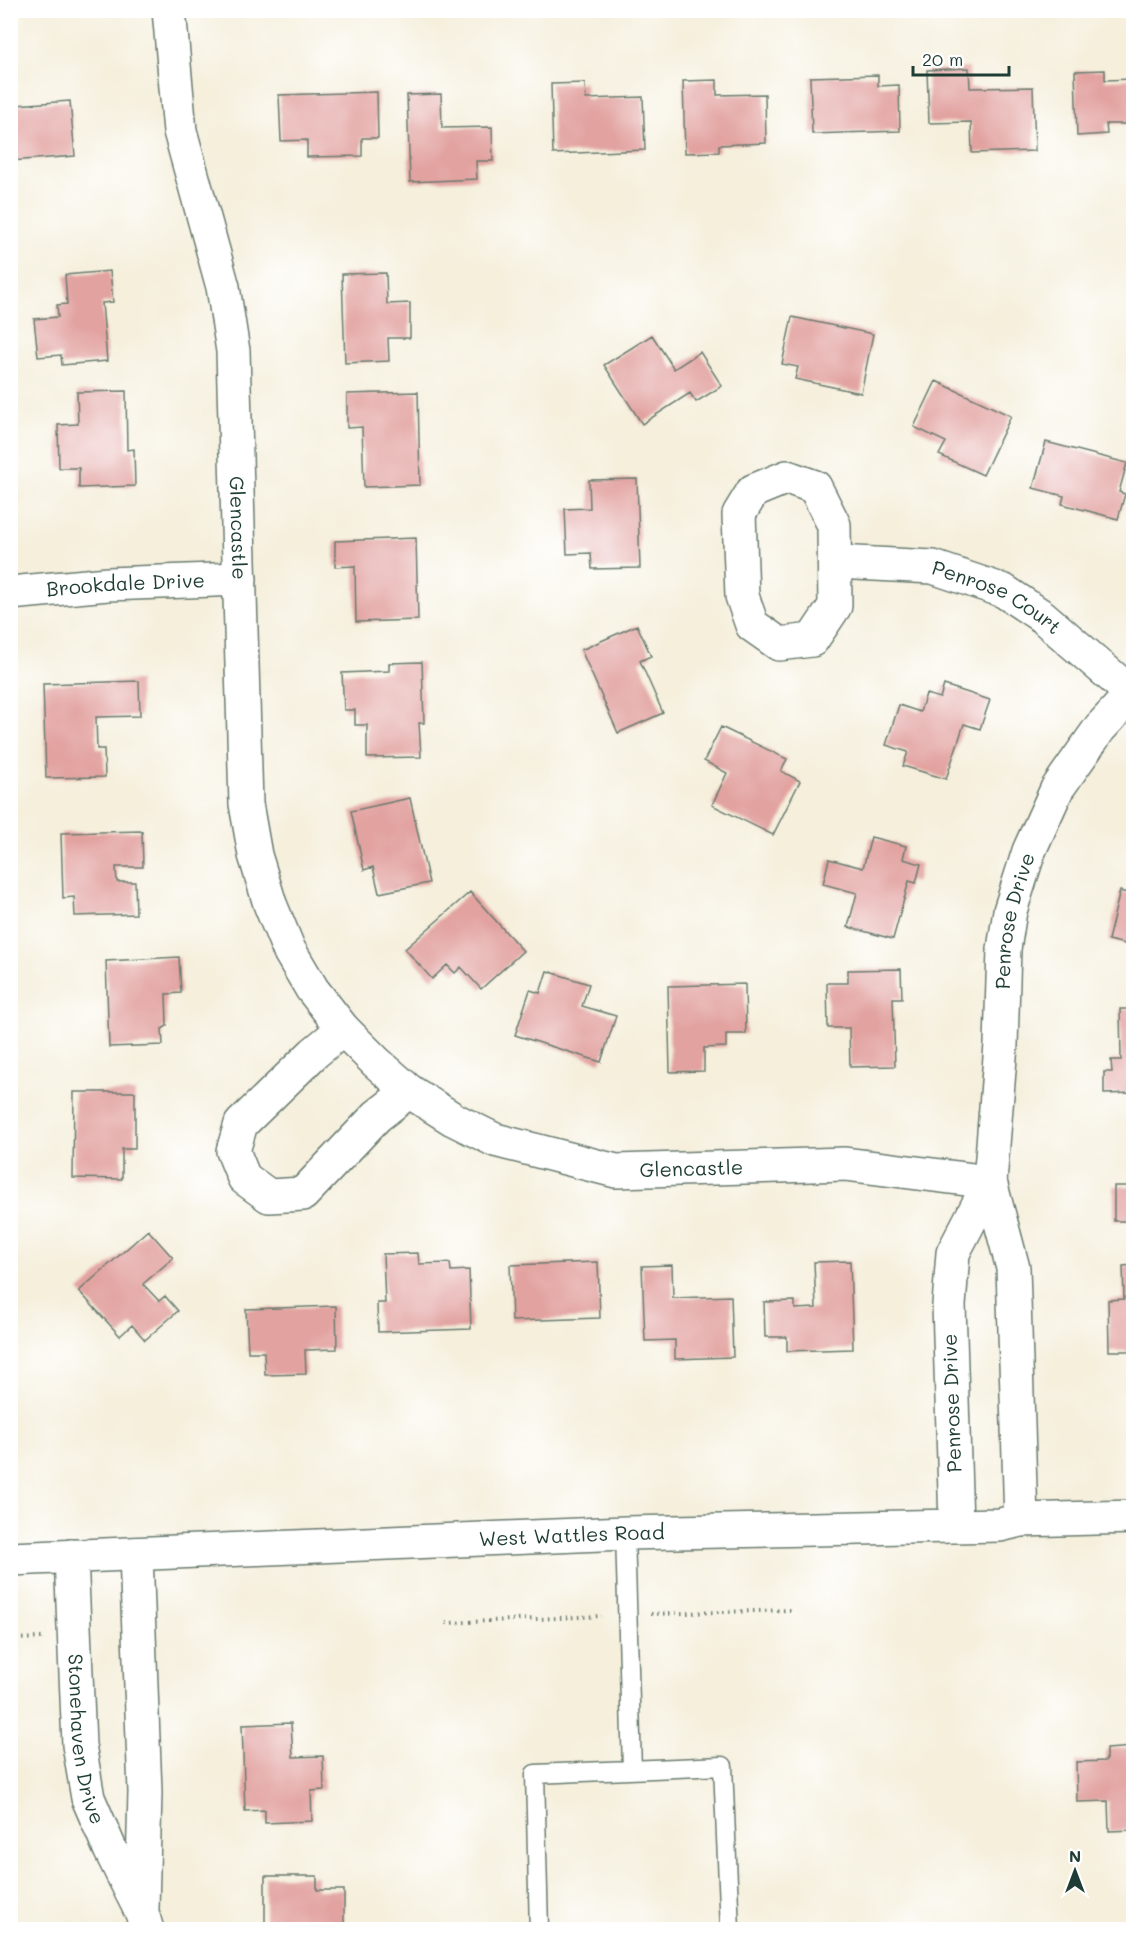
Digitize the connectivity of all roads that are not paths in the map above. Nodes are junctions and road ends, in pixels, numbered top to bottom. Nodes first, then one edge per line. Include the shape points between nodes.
1 (169, 10) edge
2 (836, 562) junction
3 (240, 579) junction
4 (10, 593) edge
5 (1132, 692) edge
6 (343, 1029) junction
7 (409, 1091) junction
8 (990, 1182) junction
9 (1134, 1517) edge
10 (1022, 1520) junction
11 (956, 1524) junction
12 (625, 1533) junction
13 (136, 1554) junction
14 (71, 1556) junction
15 (10, 1559) edge
16 (632, 1770) junction
17 (145, 1921) edge
18 (540, 1929) edge
19 (730, 1929) edge

1 - 3 street, Glencastle via 180,131 223,287 233,351
2 - 2 street via 834,525 815,487 787,477 753,491 739,514 742,596 752,625 779,644 812,640 835,606
2 - 5 street, Penrose Court via 933,567 1004,591 1042,617
3 - 4 street, Brookdale Drive via 108,584
3 - 6 street, Glencastle via 246,804 255,855 289,950 312,989
5 - 8 street, Penrose Drive via 1058,789 1029,851 1010,911
6 - 7 street, Glencastle
6 - 7 street via 241,1124 233,1151 244,1178 269,1196 303,1194 377,1116
7 - 8 street, Glencastle via 495,1140 616,1171 845,1164
8 - 10 street, Penrose Drive via 1013,1268
8 - 11 street, Penrose Drive via 953,1253 949,1305
9 - 10 street, West Wattles Road
10 - 11 street, West Wattles Road via 999,1525
11 - 12 street, West Wattles Road
12 - 13 street, West Wattles Road
12 - 16 lane
13 - 14 street, West Wattles Road
13 - 17 street, Stonehaven Drive via 145,1792
14 - 15 street, West Wattles Road
14 - 17 street, Stonehaven Drive via 79,1745 88,1798
16 - 18 lane via 535,1774
16 - 19 lane via 723,1766

